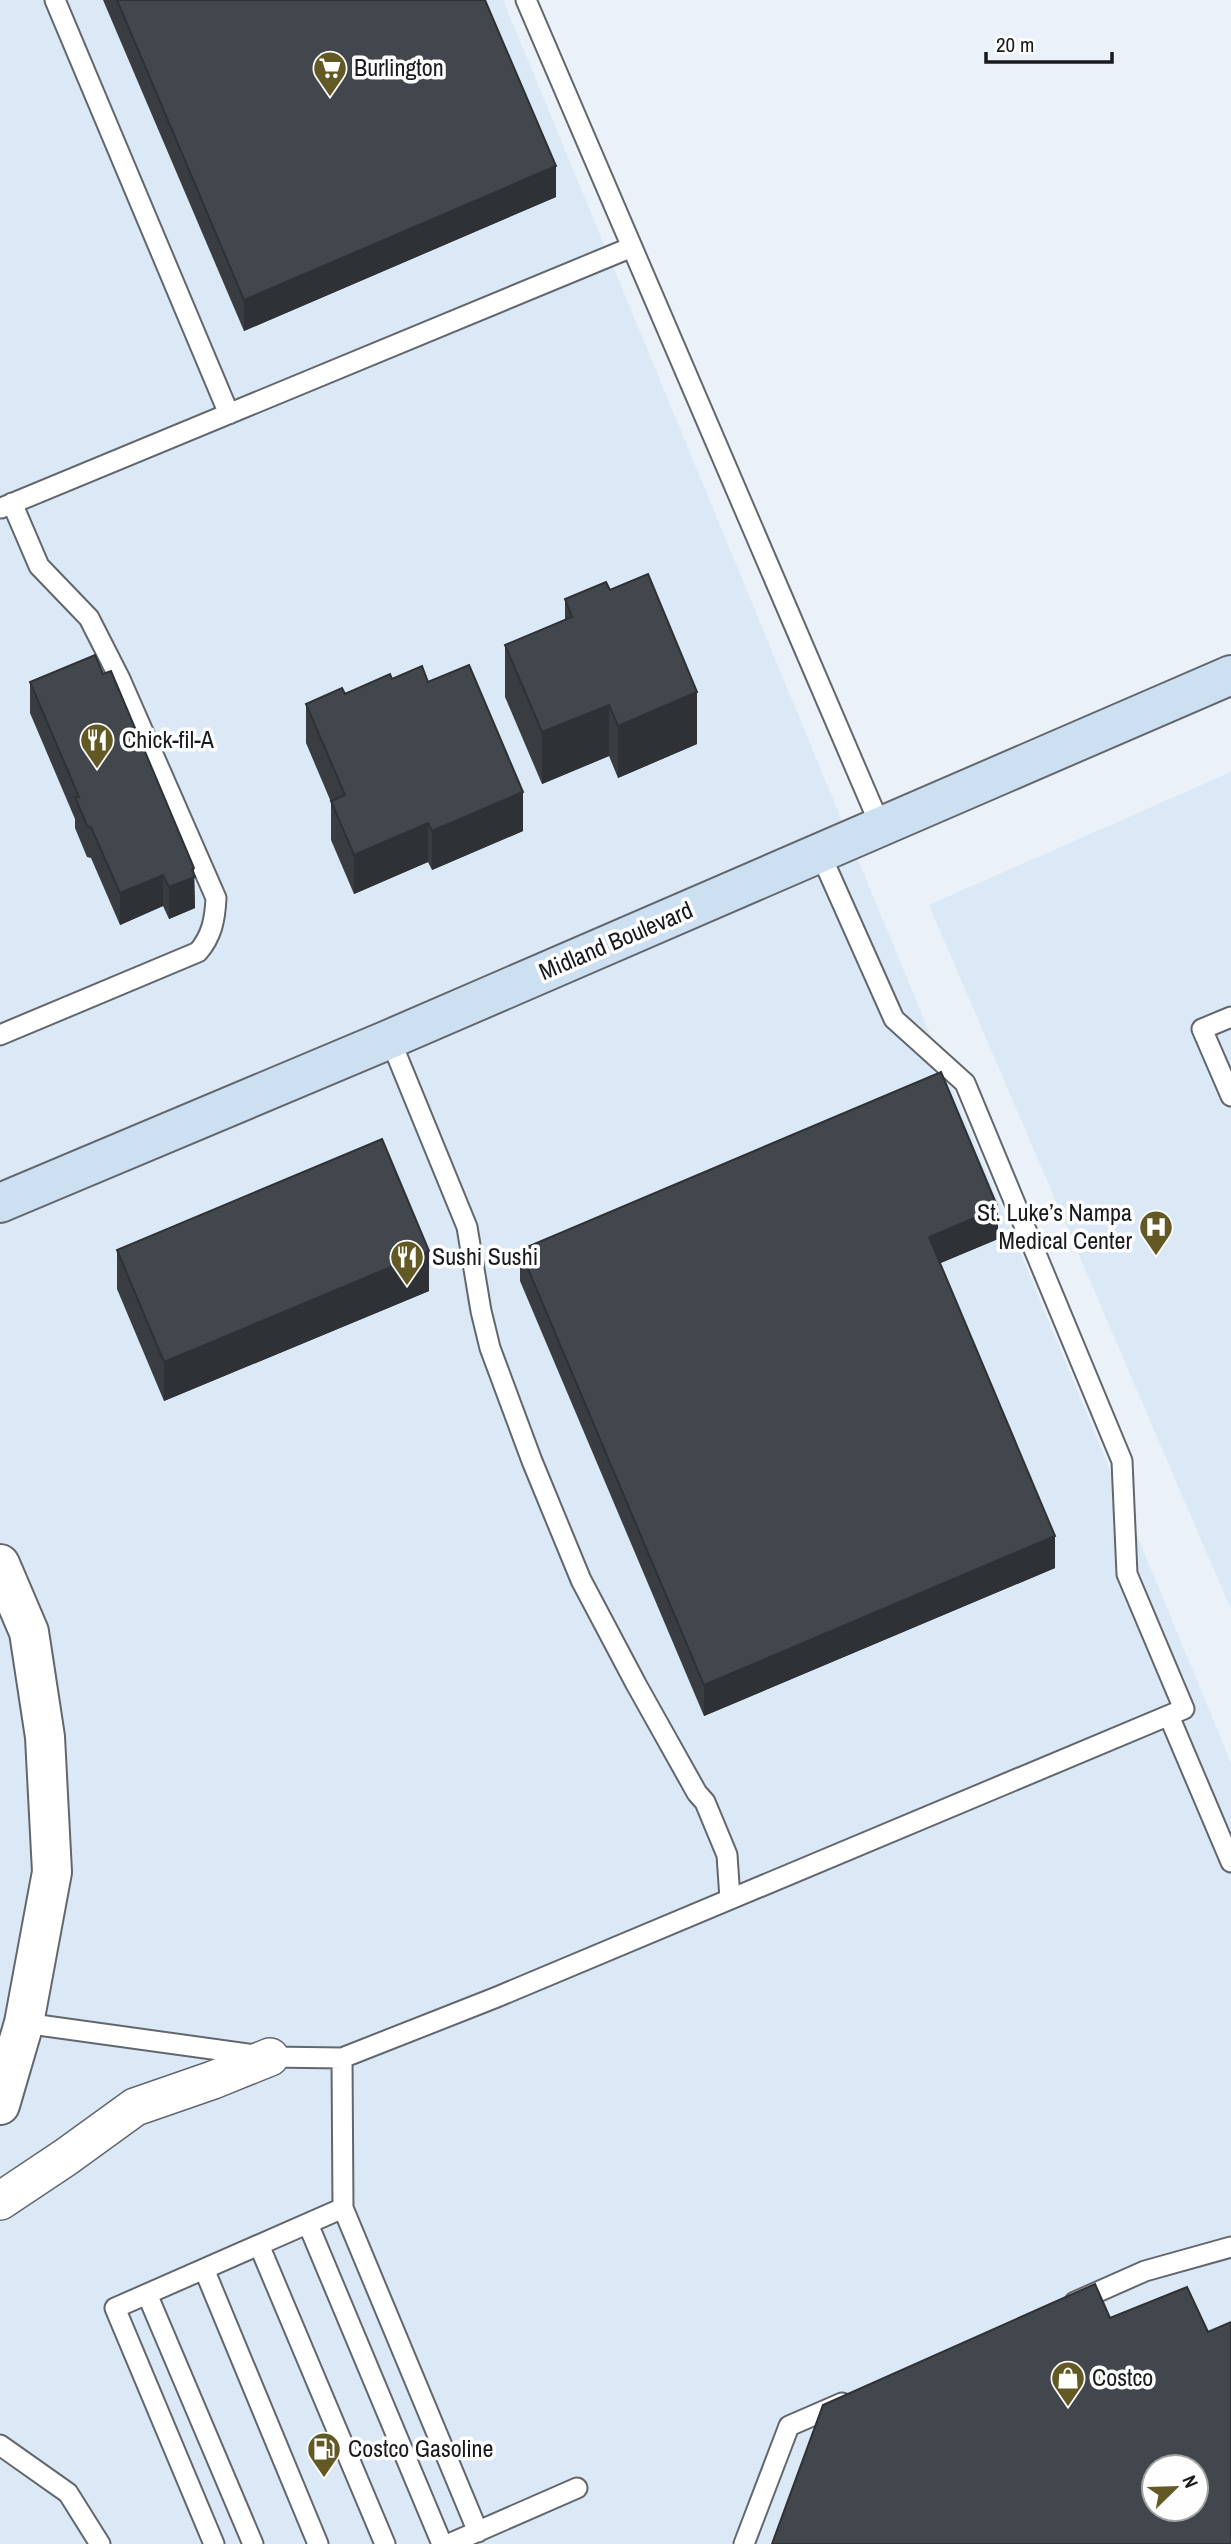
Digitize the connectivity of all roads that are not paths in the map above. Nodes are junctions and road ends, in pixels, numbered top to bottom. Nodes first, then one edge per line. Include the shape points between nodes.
1 (55, 0) edge
2 (526, 0) edge
3 (632, 247) junction
4 (229, 414) junction
5 (6, 505) edge
6 (1231, 675) edge
7 (880, 825) junction
8 (820, 853) junction
9 (1231, 1017) edge
10 (0, 1035) edge
11 (390, 1039) junction
12 (1231, 1096) edge
13 (0, 1203) edge
14 (0, 1564) edge
15 (1169, 1716) junction
16 (1231, 1862) edge
17 (730, 1899) junction
18 (24, 2023) junction
19 (270, 2057) junction
20 (342, 2058) junction
21 (0, 2105) edge
22 (0, 2201) edge
23 (344, 2208) junction
24 (308, 2224) junction
25 (259, 2245) junction
26 (1231, 2247) edge
27 (204, 2269) junction
28 (147, 2294) junction
29 (1059, 2309) edge
30 (861, 2395) edge
31 (0, 2445) edge
32 (577, 2488) dead end
33 (484, 2529) junction
34 (100, 2544) edge
35 (214, 2544) edge
36 (253, 2544) edge
37 (318, 2544) edge
38 (385, 2544) edge
39 (442, 2544) edge
40 (449, 2544) edge
41 (744, 2544) edge

1 - 4 lane
2 - 3 lane
3 - 4 lane
3 - 7 lane
4 - 5 lane
5 - 10 lane via 39,566 89,618 216,898 215,917 198,952
6 - 7 main road, Midland Boulevard
7 - 8 main road, Midland Boulevard
8 - 11 main road, Midland Boulevard
8 - 15 lane via 894,1019 965,1083 1122,1461 1127,1574 1184,1709
9 - 12 lane via 1202,1029
11 - 13 main road, Midland Boulevard
11 - 17 lane via 467,1227 490,1348 532,1461 581,1580 705,1802 727,1855
14 - 18 street via 29,1632 45,1737 52,1872
15 - 16 lane
15 - 17 lane
17 - 20 lane
18 - 19 lane
18 - 21 street
19 - 20 lane
19 - 22 street via 135,2107
20 - 23 lane
23 - 24 lane
23 - 33 lane
24 - 25 lane
24 - 39 lane
25 - 27 lane
25 - 38 lane
26 - 29 lane via 1144,2272
27 - 28 lane
27 - 37 lane
28 - 35 lane via 115,2308
28 - 36 lane
30 - 41 lane via 789,2426
31 - 34 lane via 68,2493
32 - 33 lane
33 - 40 lane

